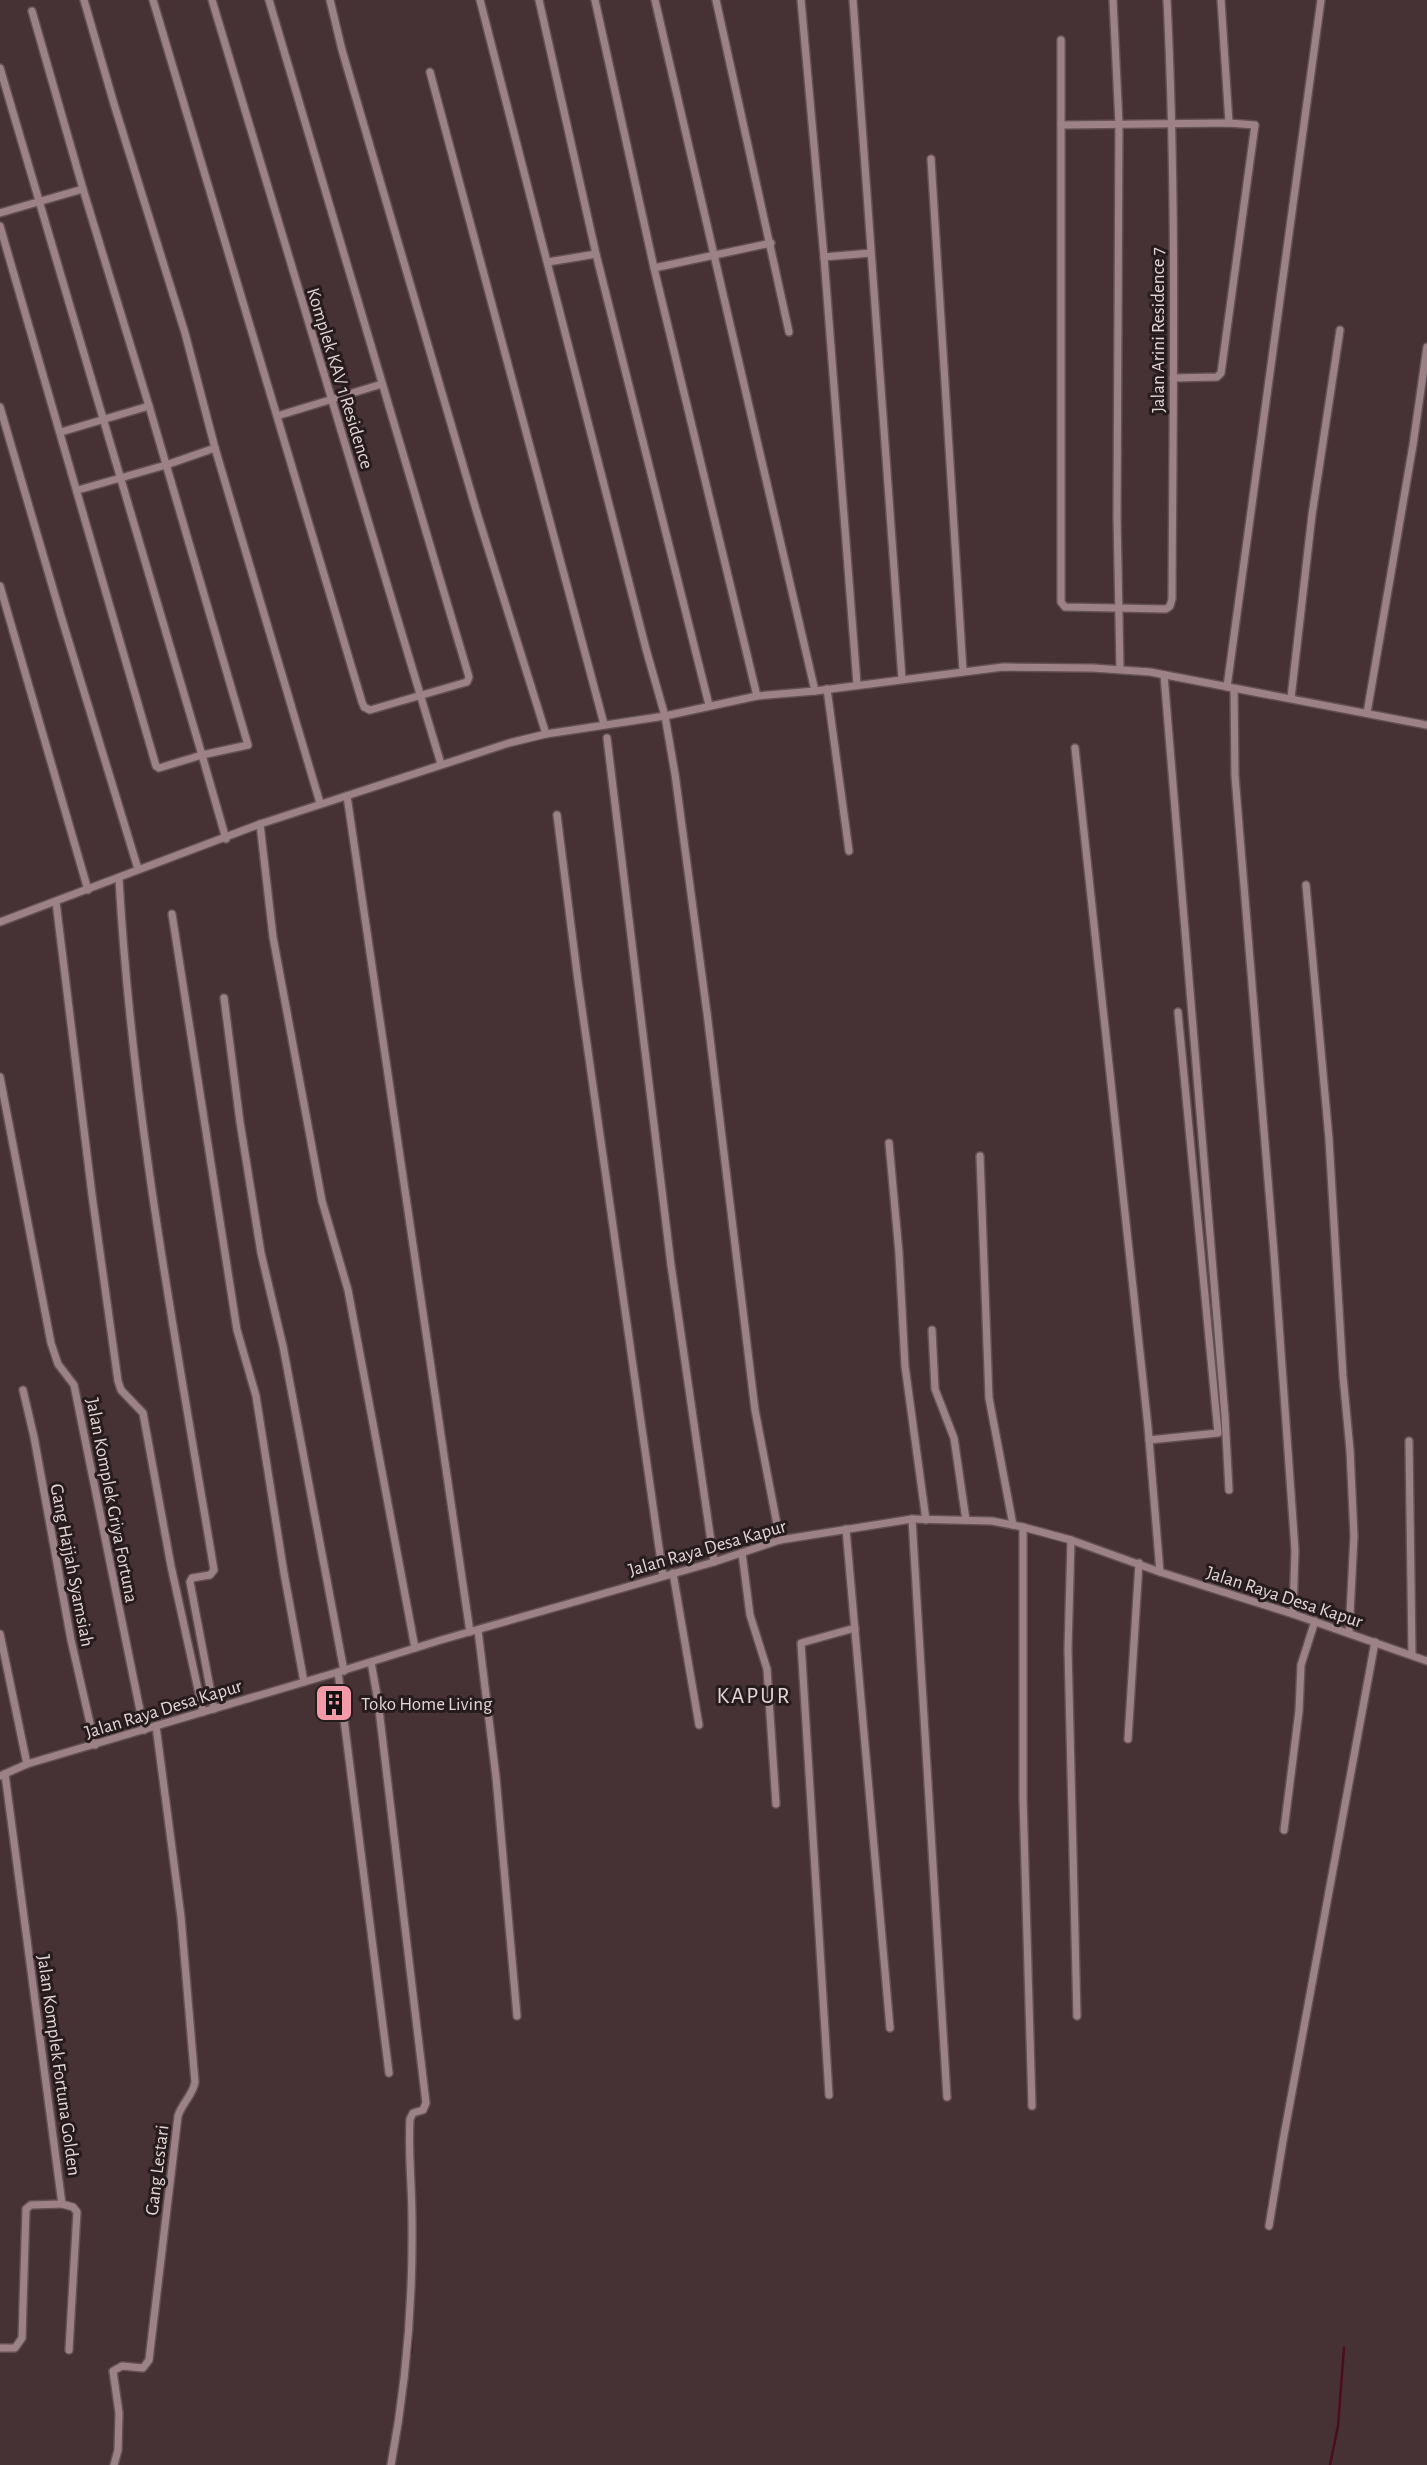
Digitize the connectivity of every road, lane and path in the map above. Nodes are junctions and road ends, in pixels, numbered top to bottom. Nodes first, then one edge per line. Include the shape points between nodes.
1 (84, 0) edge
2 (153, 0) edge
3 (212, 0) edge
4 (269, 0) edge
5 (330, 0) edge
6 (480, 0) edge
7 (539, 0) edge
8 (595, 0) edge
9 (655, 0) edge
10 (716, 0) edge
11 (801, 0) edge
12 (853, 0) edge
13 (1113, 0) edge
14 (1167, 0) edge
15 (1221, 0) edge
16 (1321, 0) edge
17 (32, 11) dead end
18 (1061, 40) dead end
19 (0, 68) edge
20 (430, 72) dead end
21 (1173, 123) junction
22 (1229, 123) junction
23 (1119, 124) junction
24 (1061, 125) junction
25 (931, 159) dead end
26 (83, 189) junction
27 (41, 201) junction
28 (0, 213) edge
29 (0, 226) edge
30 (771, 243) junction
31 (870, 253) junction
32 (596, 254) junction
33 (714, 255) junction
34 (824, 257) junction
35 (548, 262) junction
36 (654, 268) junction
37 (1340, 330) dead end
38 (789, 332) dead end
39 (1427, 347) edge
40 (1173, 378) junction
41 (382, 384) junction
42 (332, 399) junction
43 (149, 406) junction
44 (0, 407) edge
45 (277, 416) junction
46 (104, 419) junction
47 (61, 432) junction
48 (215, 448) junction
49 (166, 465) junction
50 (121, 478) junction
51 (78, 490) junction
52 (0, 586) edge
53 (1118, 607) junction
54 (1120, 670) junction
55 (963, 671) junction
56 (1164, 675) junction
57 (902, 679) junction
58 (857, 684) junction
59 (1231, 688) junction
60 (827, 689) junction
61 (815, 691) junction
62 (419, 695) junction
63 (757, 696) junction
64 (1291, 698) junction
65 (709, 705) junction
66 (1367, 713) junction
67 (665, 716) junction
68 (604, 724) junction
69 (1427, 725) edge
70 (546, 734) junction
71 (607, 738) dead end
72 (1074, 748) dead end
73 (202, 755) junction
74 (441, 764) junction
75 (347, 796) junction
76 (320, 803) junction
77 (557, 815) dead end
78 (260, 824) junction
79 (226, 839) junction
80 (849, 851) dead end
81 (138, 870) junction
82 (118, 879) junction
83 (1307, 885) dead end
84 (88, 890) junction
85 (56, 902) junction
86 (172, 914) dead end
87 (0, 922) edge
88 (225, 998) dead end
89 (1178, 1012) dead end
90 (0, 1077) edge
91 (889, 1143) dead end
92 (980, 1156) dead end
93 (932, 1330) dead end
94 (23, 1390) dead end
95 (1149, 1440) junction
96 (1409, 1441) dead end
97 (1229, 1490) dead end
98 (912, 1519) junction
99 (926, 1520) junction
100 (966, 1520) junction
101 (1013, 1525) junction
102 (1023, 1527) junction
103 (846, 1529) junction
104 (780, 1540) junction
105 (1070, 1540) junction
106 (742, 1553) junction
107 (714, 1562) junction
108 (1139, 1563) junction
109 (1160, 1572) junction
110 (673, 1573) junction
111 (663, 1576) junction
112 (1293, 1614) junction
113 (1315, 1621) junction
114 (855, 1628) junction
115 (474, 1631) junction
116 (1349, 1633) junction
117 (0, 1634) edge
118 (1375, 1642) junction
119 (415, 1648) junction
120 (1412, 1656) junction
121 (1427, 1661) edge
122 (371, 1662) junction
123 (341, 1671) junction
124 (304, 1682) junction
125 (214, 1709) junction
126 (203, 1712) junction
127 (156, 1726) junction
128 (699, 1726) dead end
129 (145, 1730) junction
130 (1128, 1739) dead end
131 (95, 1745) junction
132 (27, 1764) junction
133 (3, 1775) edge
134 (776, 1804) dead end
135 (1284, 1830) dead end
136 (517, 2016) dead end
137 (1077, 2016) dead end
138 (890, 2028) dead end
139 (389, 2073) dead end
140 (829, 2095) dead end
141 (947, 2097) dead end
142 (1032, 2106) dead end
143 (62, 2204) junction
144 (1269, 2226) dead end
145 (0, 2348) edge
146 (69, 2350) dead end
147 (114, 2465) edge
148 (391, 2465) edge

1 - 48 street
2 - 45 street
3 - 42 street, Komplek KAV 1 Residence
4 - 41 street
5 - 70 street via 473,500
6 - 35 street
7 - 32 street
8 - 36 street
9 - 33 street
10 - 30 street
11 - 34 street
12 - 31 street
13 - 23 street, Jalan Arini Residence 7
14 - 21 street, Jalan Arini Residence 7
15 - 22 street
16 - 59 street
17 - 26 street
18 - 24 street, Jalan Arini Residence 7
19 - 27 street
20 - 68 street
21 - 22 street
21 - 23 street
21 - 40 street, Jalan Arini Residence 7
22 - 40 street via 1255,125 1221,373 1217,377
23 - 24 street
23 - 53 street, Jalan Arini Residence 7
24 - 53 street, Jalan Arini Residence 7 via 1061,602 1065,607
25 - 55 street
26 - 27 street
26 - 43 street
27 - 28 street
27 - 46 street
29 - 47 street
30 - 33 street
30 - 38 street
31 - 34 street
31 - 57 street
32 - 35 street
32 - 65 street
33 - 36 street
33 - 61 street
34 - 58 street
35 - 67 street
36 - 63 street
37 - 64 street
39 - 66 street
40 - 53 street, Jalan Arini Residence 7 via 1170,606
41 - 42 street
41 - 62 street via 468,677 467,682
42 - 45 street
42 - 62 street, Komplek KAV 1 Residence
43 - 46 street
43 - 49 street
44 - 81 street
45 - 62 street via 363,707 370,710
46 - 47 street
46 - 50 street
47 - 51 street
48 - 49 street
48 - 76 street
49 - 50 street
49 - 73 street via 248,745
50 - 51 street
50 - 73 street
51 - 73 street via 156,766
52 - 84 street
53 - 54 street, Jalan Arini Residence 7
54 - 55 street via 1042,666
54 - 56 street
55 - 57 street
56 - 59 street
56 - 97 street
57 - 58 street
58 - 60 street
59 - 64 street
59 - 112 street via 1295,1550
60 - 61 street
60 - 80 street
61 - 63 street
62 - 74 street, Komplek KAV 1 Residence
63 - 65 street
64 - 66 street
65 - 67 street
66 - 69 street
67 - 68 street
67 - 104 street via 755,1410
68 - 70 street
70 - 74 street
71 - 107 street via 670,1252
72 - 95 street
73 - 79 street
74 - 75 street
75 - 76 street
75 - 115 street
76 - 78 street
77 - 111 street
78 - 79 street
78 - 119 street via 273,937 323,1201 348,1290
79 - 81 street
81 - 82 street
82 - 84 street
82 - 125 street via 131,1038 214,1570 192,1578 190,1585
83 - 116 street via 1350,1462 1354,1536
84 - 85 street
85 - 87 street
85 - 126 street via 118,1381 143,1413
86 - 124 street via 237,1330 256,1396
88 - 123 street via 261,1253 283,1346
89 - 95 street via 1218,1433
90 - 129 street, Jalan Komplek Griya Fortuna via 43,1308 58,1364 74,1385
91 - 99 street via 905,1366
92 - 101 street via 989,1398
93 - 100 street via 935,1389 954,1438
94 - 131 street, Gang Hajjah Syamsiah
95 - 109 street
96 - 120 street
98 - 99 street, Jalan Raya Desa Kapur
98 - 103 street, Jalan Raya Desa Kapur
98 - 141 street
99 - 100 street, Jalan Raya Desa Kapur
100 - 101 street, Jalan Raya Desa Kapur
101 - 102 street, Jalan Raya Desa Kapur
102 - 105 street, Jalan Raya Desa Kapur
102 - 142 street via 1023,1798
103 - 104 street, Jalan Raya Desa Kapur
103 - 114 street
104 - 106 street, Jalan Raya Desa Kapur
105 - 108 street, Jalan Raya Desa Kapur
105 - 137 street via 1068,1650
106 - 107 street, Jalan Raya Desa Kapur
106 - 134 street via 750,1615 767,1669
107 - 110 street, Jalan Raya Desa Kapur
108 - 109 street, Jalan Raya Desa Kapur
108 - 130 street
109 - 112 street, Jalan Raya Desa Kapur
110 - 111 street, Jalan Raya Desa Kapur
110 - 128 street
111 - 115 street, Jalan Raya Desa Kapur
112 - 113 street, Jalan Raya Desa Kapur
113 - 116 street, Jalan Raya Desa Kapur
113 - 135 street via 1301,1665
114 - 138 street
114 - 140 street via 801,1643
115 - 119 street, Jalan Raya Desa Kapur
115 - 136 street via 496,1777
116 - 118 street, Jalan Raya Desa Kapur
117 - 132 street
118 - 120 street, Jalan Raya Desa Kapur
118 - 144 street
119 - 122 street, Jalan Raya Desa Kapur
120 - 121 street, Jalan Raya Desa Kapur
122 - 123 street, Jalan Raya Desa Kapur
122 - 148 street via 426,2103 410,2119 410,2306 404,2391
123 - 124 street, Jalan Raya Desa Kapur
123 - 139 street
124 - 125 street, Jalan Raya Desa Kapur
125 - 126 street, Jalan Raya Desa Kapur
126 - 127 street, Jalan Raya Desa Kapur
127 - 129 street, Jalan Raya Desa Kapur
127 - 147 street, Gang Lestari via 181,1917 195,2082 178,2116 149,2360 143,2368 118,2367 113,2374 119,2413
129 - 131 street, Jalan Raya Desa Kapur
131 - 132 street, Jalan Raya Desa Kapur
132 - 133 street, Jalan Raya Desa Kapur
133 - 143 street, Jalan Komplek Fortuna Golden
143 - 145 street via 26,2209 22,2339 15,2348
143 - 146 street, Jalan Komplek Fortuna Golden via 77,2212

